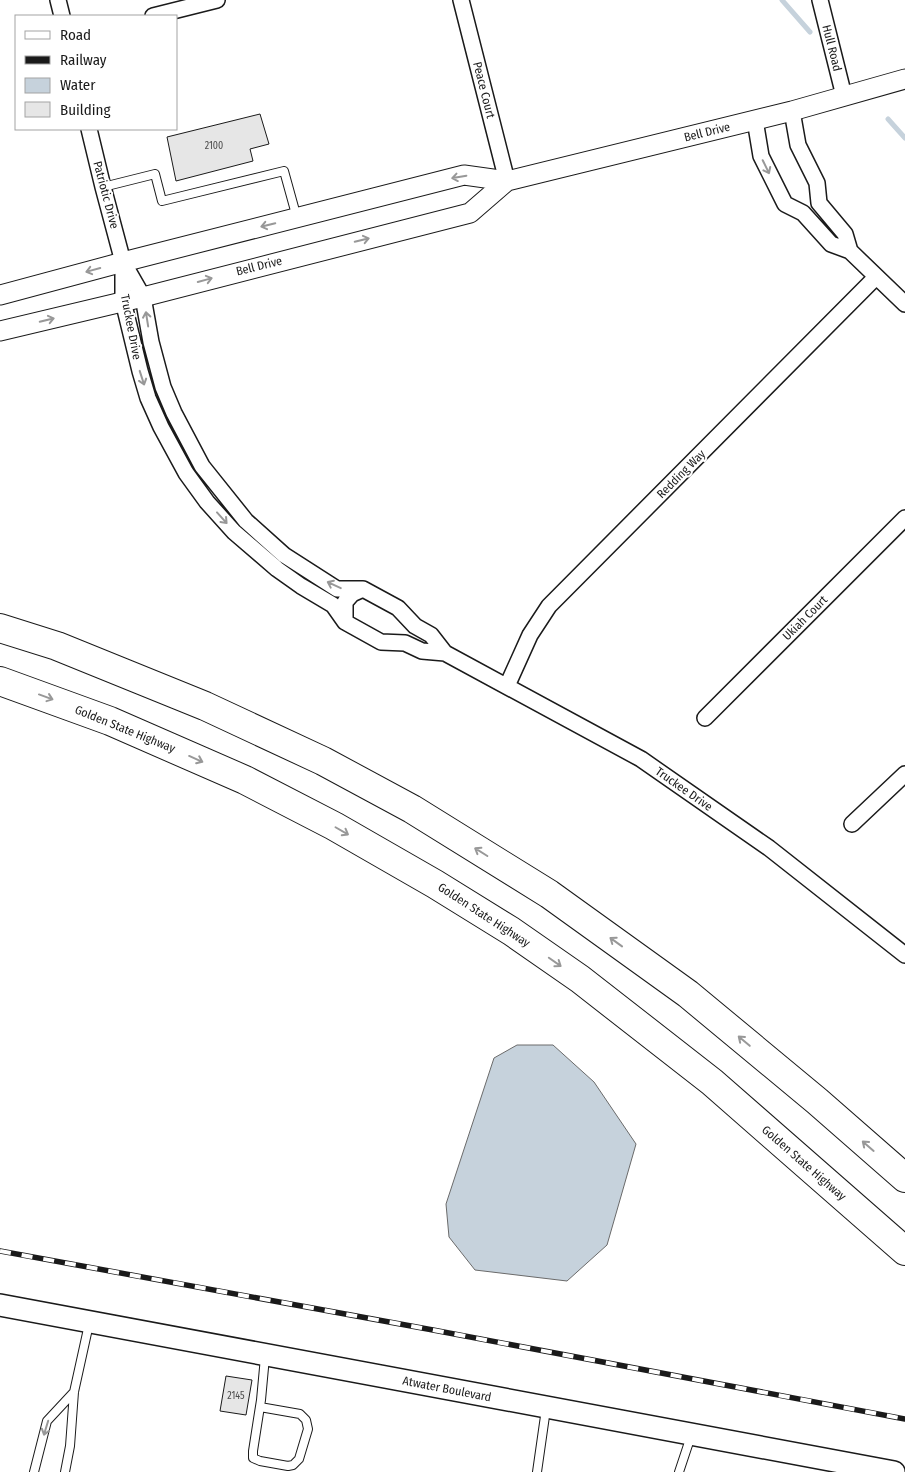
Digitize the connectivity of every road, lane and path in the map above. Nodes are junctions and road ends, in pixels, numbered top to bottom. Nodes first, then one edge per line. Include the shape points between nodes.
1 (58, 0) edge
2 (217, 0) edge
3 (461, 0) edge
4 (820, 0) edge
5 (62, 15) edge
6 (157, 15) edge
7 (905, 79) edge
8 (844, 96) junction
9 (792, 111) junction
10 (755, 120) junction
11 (89, 130) edge
12 (507, 181) junction
13 (102, 187) junction
14 (819, 203) junction
15 (803, 213) junction
16 (298, 218) junction
17 (850, 251) junction
18 (124, 262) junction
19 (876, 277) junction
20 (0, 295) edge
21 (144, 296) junction
22 (123, 301) junction
23 (905, 304) edge
24 (0, 331) edge
25 (190, 442) junction
26 (173, 450) junction
27 (905, 518) edge
28 (259, 544) junction
29 (363, 589) junction
30 (398, 608) junction
31 (345, 622) junction
32 (0, 628) edge
33 (381, 642) junction
34 (445, 653) junction
35 (0, 681) edge
36 (507, 686) junction
37 (705, 718) dead end
38 (905, 774) edge
39 (852, 824) dead end
40 (905, 955) edge
41 (905, 1178) edge
42 (905, 1251) edge
43 (0, 1305) edge
44 (90, 1322) junction
45 (265, 1355) junction
46 (74, 1392) junction
47 (260, 1407) junction
48 (547, 1408) junction
49 (691, 1434) junction
50 (34, 1472) edge
51 (65, 1472) edge
52 (537, 1472) edge
53 (680, 1472) edge
54 (894, 1472) edge

1 - 5 street
2 - 6 street
3 - 12 street, Peace Court
4 - 8 street, Hull Road
7 - 8 street, Bell Drive
8 - 9 street, Bell Drive
9 - 10 street, Bell Drive
9 - 14 street via 798,145 817,183
10 - 12 street, Bell Drive
10 -> 15 street via 761,156 785,204
11 - 13 street, Patriotic Drive
12 -> 16 street, Bell Drive via 464,176
21 -> 12 street, Bell Drive via 470,212
13 - 16 lane via 155,174 162,201 284,171
13 - 18 street, Patriotic Drive
14 - 15 street via 814,211
14 - 17 street via 845,234
15 - 17 street via 831,244
16 -> 18 street, Bell Drive
17 - 19 street
18 -> 20 street, Bell Drive
18 - 21 street, Truckee Drive
18 - 22 street, Truckee Drive
19 - 23 street
19 - 36 street, Redding Way via 549,606 530,635
21 - 22 street, Bell Drive
25 -> 21 street, Truckee Drive via 163,388
24 -> 22 street, Bell Drive
22 -> 26 street, Truckee Drive via 148,398
25 - 26 street
25 - 28 street, Truckee Drive via 202,466 246,521
26 -> 28 street, Truckee Drive via 207,502 234,532
27 - 37 street, Ukiah Court
29 -> 28 street, Truckee Drive via 337,589 284,555
28 - 31 street, Truckee Drive via 277,569 333,605
29 - 30 street, Truckee Drive
29 - 31 street via 345,602
30 - 33 street via 403,622 401,631
30 - 34 street, Truckee Drive via 415,626 431,635
31 - 33 street, Truckee Drive
41 -> 32 highway via 688,994 549,894 412,809 322,761 205,706 57,646
33 - 34 street, Truckee Drive via 405,643 422,651
34 - 36 street, Truckee Drive
35 -> 42 highway, Golden State Highway via 110,721 245,780 334,826 496,922 580,979 712,1082
36 - 40 street, Truckee Drive via 641,759 769,848
38 - 39 street
43 - 44 main road, Atwater Boulevard
44 - 45 main road, Atwater Boulevard
44 - 46 lane
45 - 47 lane
45 - 48 main road, Atwater Boulevard
46 -> 50 lane via 47,1421
46 - 51 lane
47 - 47 lane via 253,1458 293,1465 299,1459 308,1429 306,1420 300,1414
48 - 49 main road, Atwater Boulevard
48 - 52 lane
49 - 53 lane
49 - 54 main road, Atwater Boulevard via 833,1464

